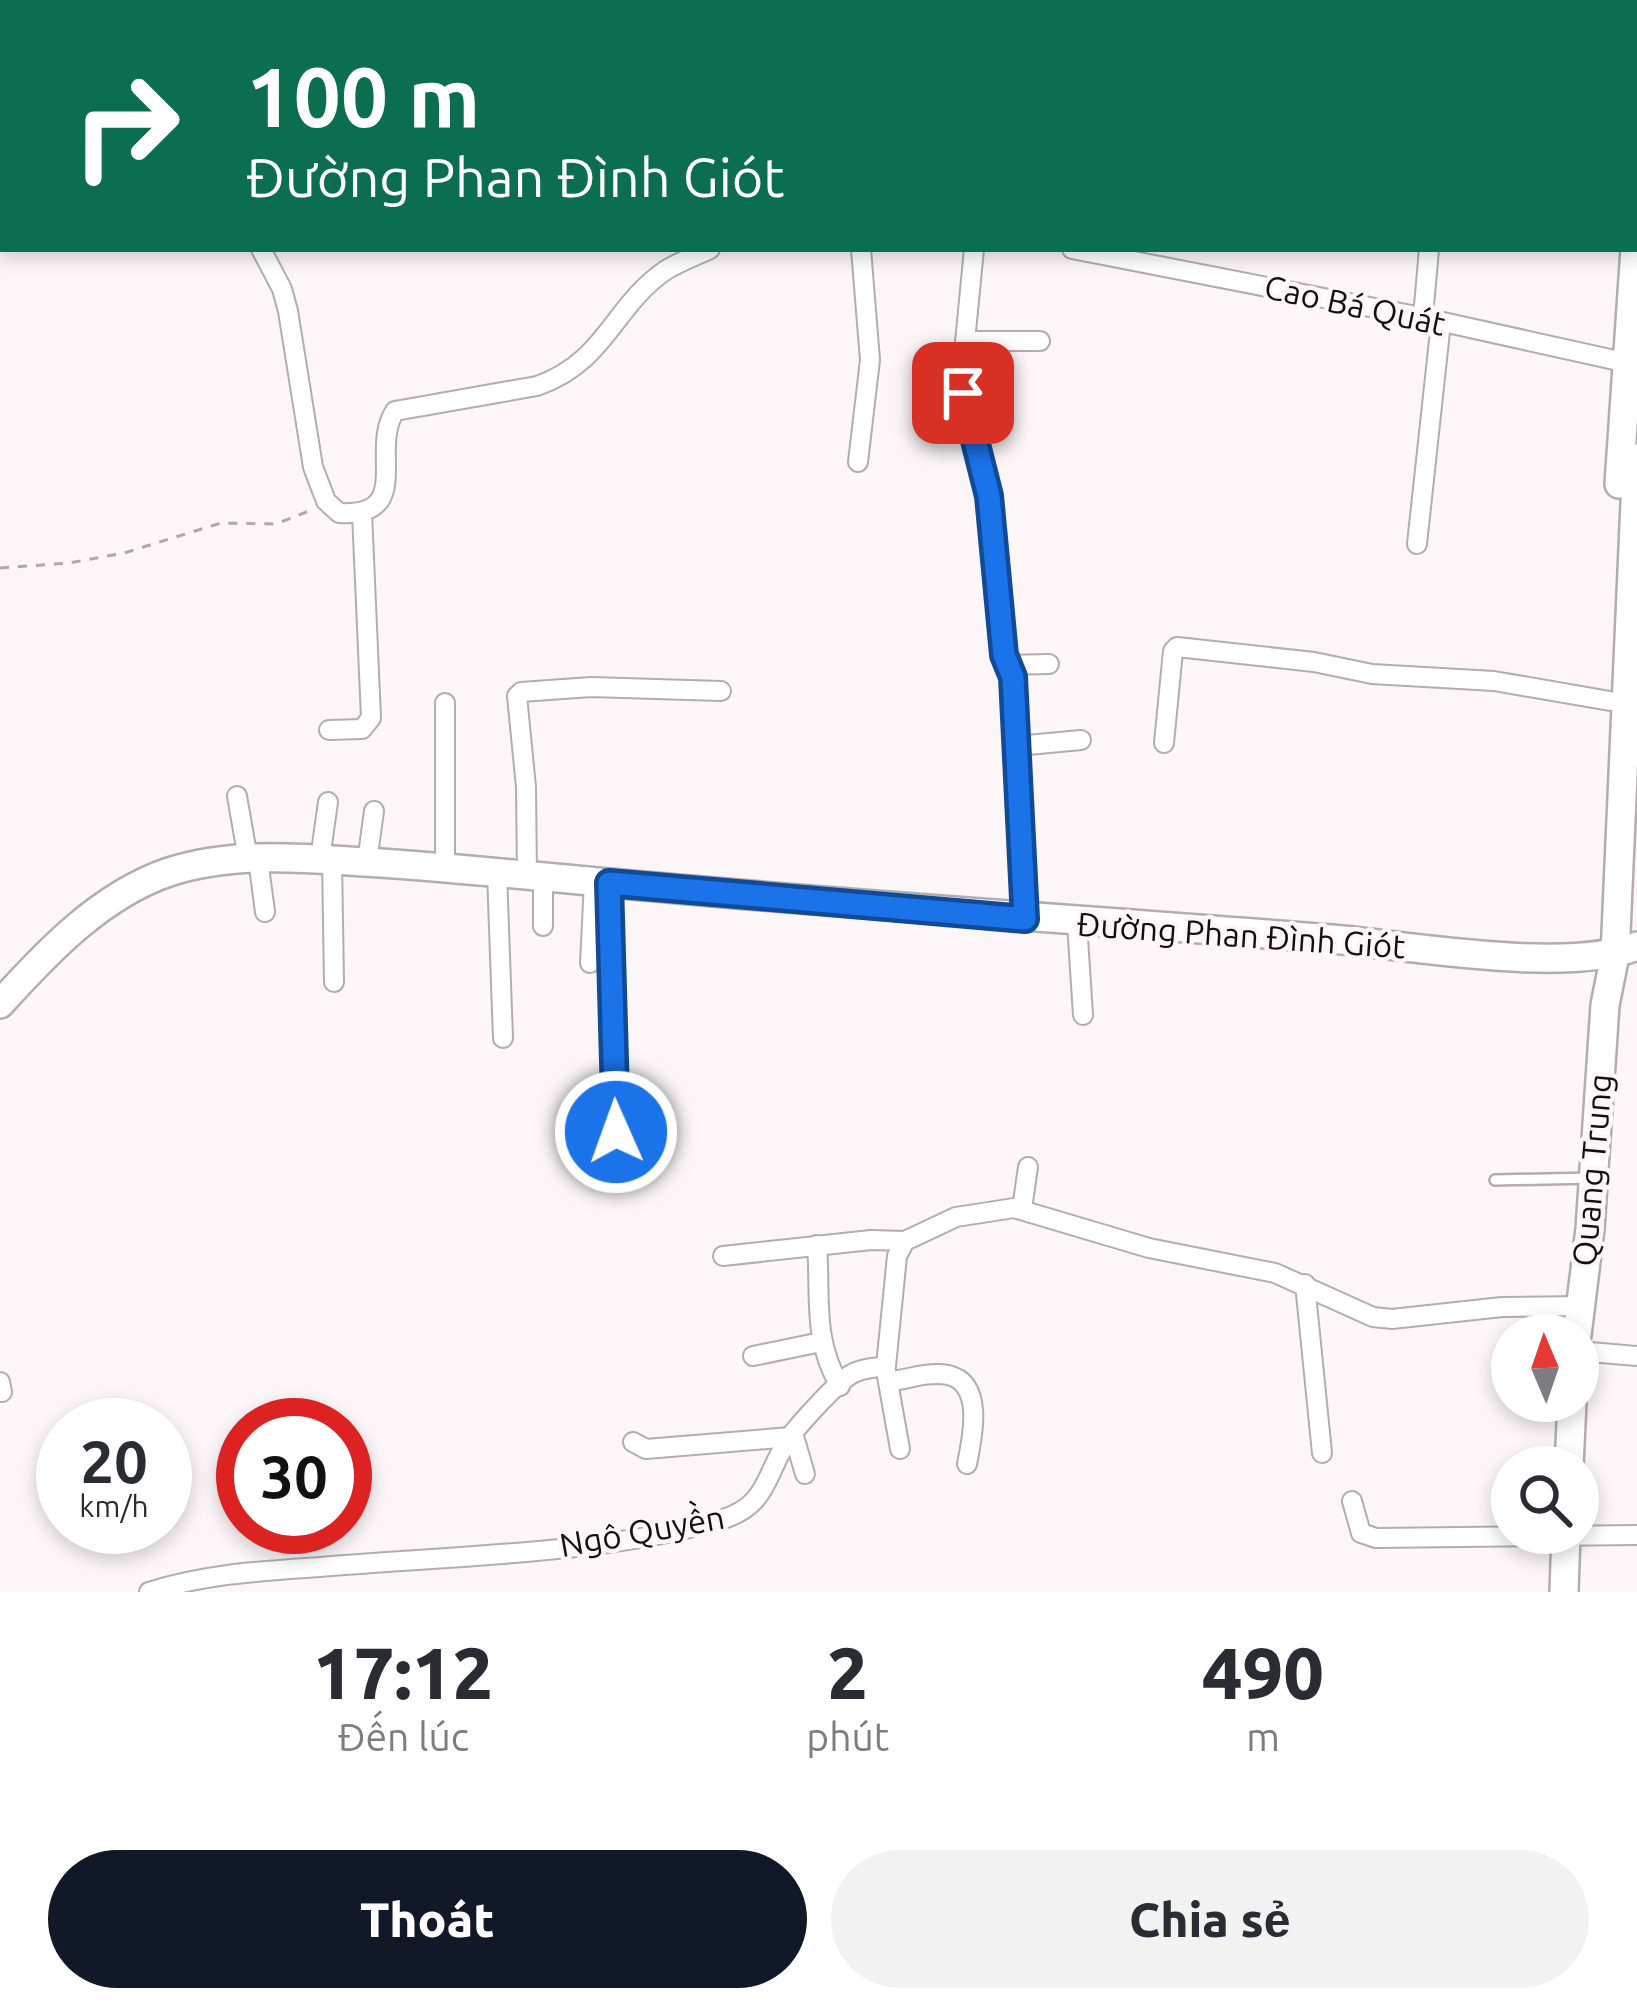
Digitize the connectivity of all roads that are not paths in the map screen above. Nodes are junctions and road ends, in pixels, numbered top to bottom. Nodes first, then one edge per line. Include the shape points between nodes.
1 (263, 252) edge
2 (704, 252) edge
3 (861, 252) edge
4 (974, 252) edge
5 (1087, 252) edge
6 (1429, 252) edge
7 (1635, 252) edge
8 (1432, 320) junction
9 (965, 341) junction
10 (1040, 341) dead end
11 (1632, 365) edge
12 (1637, 458) edge
13 (858, 462) dead end
14 (362, 513) junction
15 (1634, 529) edge
16 (1417, 544) dead end
17 (1008, 664) junction
18 (1049, 664) dead end
19 (721, 691) dead end
20 (1610, 701) junction
21 (445, 703) dead end
22 (329, 730) dead end
23 (1081, 740) dead end
24 (1164, 742) dead end
25 (1017, 746) junction
26 (237, 796) dead end
27 (328, 802) dead end
28 (374, 811) dead end
29 (253, 859) junction
30 (326, 859) junction
31 (368, 862) junction
32 (445, 868) junction
33 (497, 873) junction
34 (535, 876) junction
35 (602, 883) junction
36 (265, 912) dead end
37 (1025, 919) junction
38 (1077, 923) junction
39 (543, 926) dead end
40 (1617, 953) edge
41 (590, 963) dead end
42 (334, 982) dead end
43 (0, 1004) edge
44 (1083, 1015) dead end
45 (503, 1038) dead end
46 (616, 1132) dead end
47 (1028, 1167) dead end
48 (1594, 1178) junction
49 (1495, 1180) dead end
50 (1022, 1209) junction
51 (905, 1241) junction
52 (818, 1244) junction
53 (723, 1256) dead end
54 (1305, 1284) junction
55 (1580, 1306) junction
56 (1579, 1314) edge
57 (821, 1342) junction
58 (1599, 1353) edge
59 (752, 1356) dead end
60 (1637, 1356) edge
61 (887, 1374) junction
62 (840, 1386) junction
63 (792, 1435) junction
64 (634, 1442) dead end
65 (900, 1449) dead end
66 (1322, 1453) dead end
67 (967, 1464) dead end
68 (805, 1474) dead end
69 (1352, 1501) dead end
70 (1599, 1535) edge
71 (1637, 1535) edge
72 (1491, 1536) edge
73 (1565, 1554) edge
74 (148, 1592) edge
75 (1564, 1592) edge

1 - 14 street via 288,311 313,467 339,514
2 - 14 street via 665,271 583,364 559,378 395,411 383,494
3 - 13 street via 870,360
4 - 9 street
5 - 8 street, Cao Bá Quát
6 - 8 street
7 - 11 main road, Quang Trung
8 - 11 street, Cao Bá Quát
8 - 16 street
9 - 10 street
9 - 17 street via 963,393 989,496
11 - 20 main road, Quang Trung
12 - 15 main road, Quang Trung
14 - 22 street via 371,718 362,729
15 - 40 main road, Quang Trung
17 - 18 street
17 - 25 street
19 - 34 street via 521,692
20 - 24 street via 1178,647
20 - 40 main road, Quang Trung
21 - 32 street
23 - 25 street
25 - 37 street
26 - 29 street
27 - 30 street
28 - 31 street
29 - 30 main road, Đường Phan Đình Giót
29 - 36 street
29 - 43 main road, Đường Phan Đình Giót via 169,872 122,895 40,960
30 - 31 main road, Đường Phan Đình Giót
30 - 42 street
31 - 32 main road, Đường Phan Đình Giót
32 - 33 main road, Đường Phan Đình Giót
33 - 34 main road, Đường Phan Đình Giót
33 - 45 street
34 - 35 main road, Đường Phan Đình Giót
34 - 39 street
35 - 37 main road, Đường Phan Đình Giót
35 - 41 street
35 - 46 street
37 - 38 main road, Đường Phan Đình Giót
38 - 40 main road, Đường Phan Đình Giót via 1483,953
38 - 44 street
40 - 48 main road, Quang Trung via 1605,1005
47 - 50 street
48 - 49 lane
48 - 55 main road, Quang Trung
50 - 51 street via 956,1217
50 - 54 street
51 - 52 street
51 - 61 street
52 - 53 street
52 - 57 street
54 - 55 street via 1353,1310 1392,1319
54 - 66 street
55 - 56 main road, Quang Trung
57 - 59 street
57 - 62 street
58 - 60 street
61 - 62 street, Ngô Quyền via 854,1373
61 - 65 street
61 - 67 street, Ngô Quyền via 953,1375 961,1382 975,1421
62 - 63 street, Ngô Quyền
63 - 64 street via 646,1449
63 - 68 street
63 - 74 street, Ngô Quyền via 759,1498 712,1523 598,1543 238,1574
69 - 72 street via 1361,1533 1376,1538
70 - 71 street
73 - 75 main road

